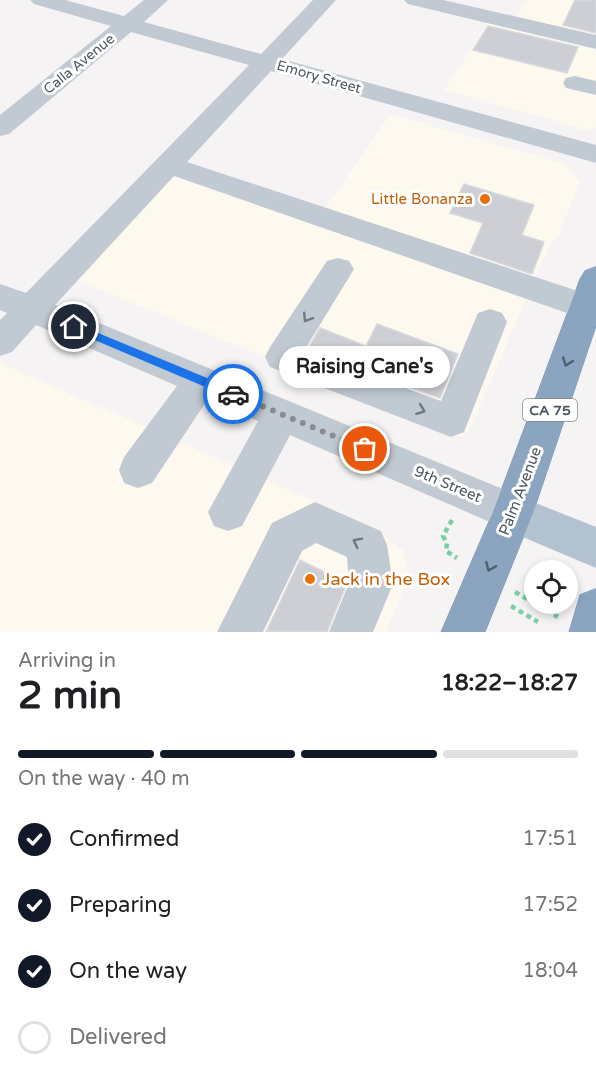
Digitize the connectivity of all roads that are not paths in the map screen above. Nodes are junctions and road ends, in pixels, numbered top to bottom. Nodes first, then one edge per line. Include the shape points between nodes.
1 (41, 0) edge
2 (157, 0) edge
3 (325, 0) edge
4 (415, 0) edge
5 (128, 24) junction
6 (596, 42) edge
7 (267, 62) junction
8 (0, 128) edge
9 (596, 154) edge
10 (169, 165) junction
11 (338, 269) dead end
12 (592, 293) edge
13 (0, 296) edge
14 (33, 310) junction
15 (490, 322) dead end
16 (0, 342) edge
17 (201, 380) junction
18 (282, 414) junction
19 (138, 470) dead end
20 (228, 512) dead end
21 (513, 513) junction
22 (596, 548) edge
23 (596, 611) edge
24 (239, 632) edge
25 (351, 632) edge
26 (463, 632) edge
27 (591, 632) edge

1 - 5 street, Emory Street
2 - 5 street, Calla Avenue
3 - 7 street
4 - 6 street via 525,16
5 - 7 street, Emory Street
5 - 8 street, Calla Avenue
7 - 9 street, Emory Street
7 - 10 street
10 - 12 street
10 - 14 street
11 -> 15 street via 282,357 451,422
12 -> 21 highway, Palm Avenue / CA 75
13 - 14 street, 9th Street
14 - 16 street
14 - 17 street, 9th Street
17 - 18 street, 9th Street
17 - 19 street
18 - 20 street
18 - 21 street, 9th Street
21 - 22 main road, 9th Street
21 -> 26 highway, Palm Avenue / CA 75
23 - 27 highway
25 -> 24 street via 371,584 366,545 315,522 287,537

